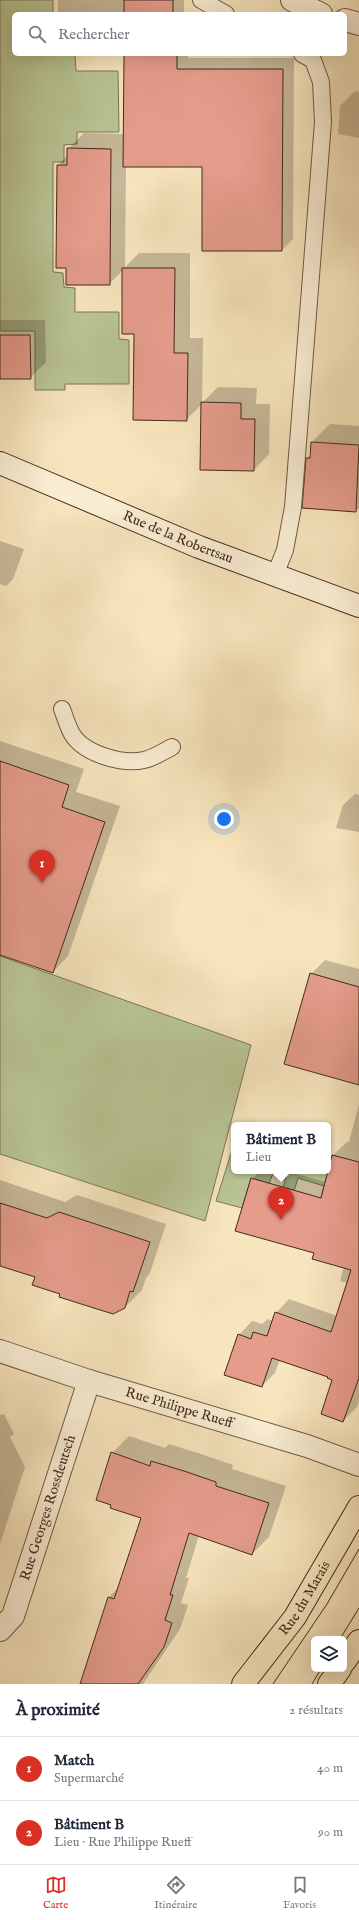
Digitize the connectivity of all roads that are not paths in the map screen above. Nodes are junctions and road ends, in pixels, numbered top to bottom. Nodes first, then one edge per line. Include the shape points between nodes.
1 (201, 0) edge
2 (292, 0) edge
3 (222, 12) edge
4 (317, 12) edge
5 (347, 21) edge
6 (359, 24) edge
7 (306, 56) edge
8 (0, 463) edge
9 (275, 575) junction
10 (359, 606) edge
11 (62, 709) dead end
12 (172, 747) dead end
13 (0, 1351) edge
14 (89, 1381) junction
15 (359, 1465) edge
16 (359, 1507) edge
17 (0, 1630) edge
18 (359, 1641) edge
19 (347, 1658) edge
20 (338, 1672) edge
21 (243, 1684) edge
22 (329, 1684) edge

1 - 3 lane
2 - 4 street
5 - 6 street
7 - 9 lane via 313,60 321,82 323,122 293,508 284,552
8 - 9 street, Rue de la Robertsau via 199,547
9 - 10 street, Rue de la Robertsau
11 - 12 lane via 73,735 84,746 98,754 113,759 145,760
13 - 14 street, Rue Philippe Rueff
14 - 15 street, Rue Philippe Rueff via 306,1446
14 - 17 street, Rue Georges Rossdeutsch via 13,1616
16 - 21 main road, Rue du Marais via 295,1617
18 - 19 main road
20 - 22 main road

